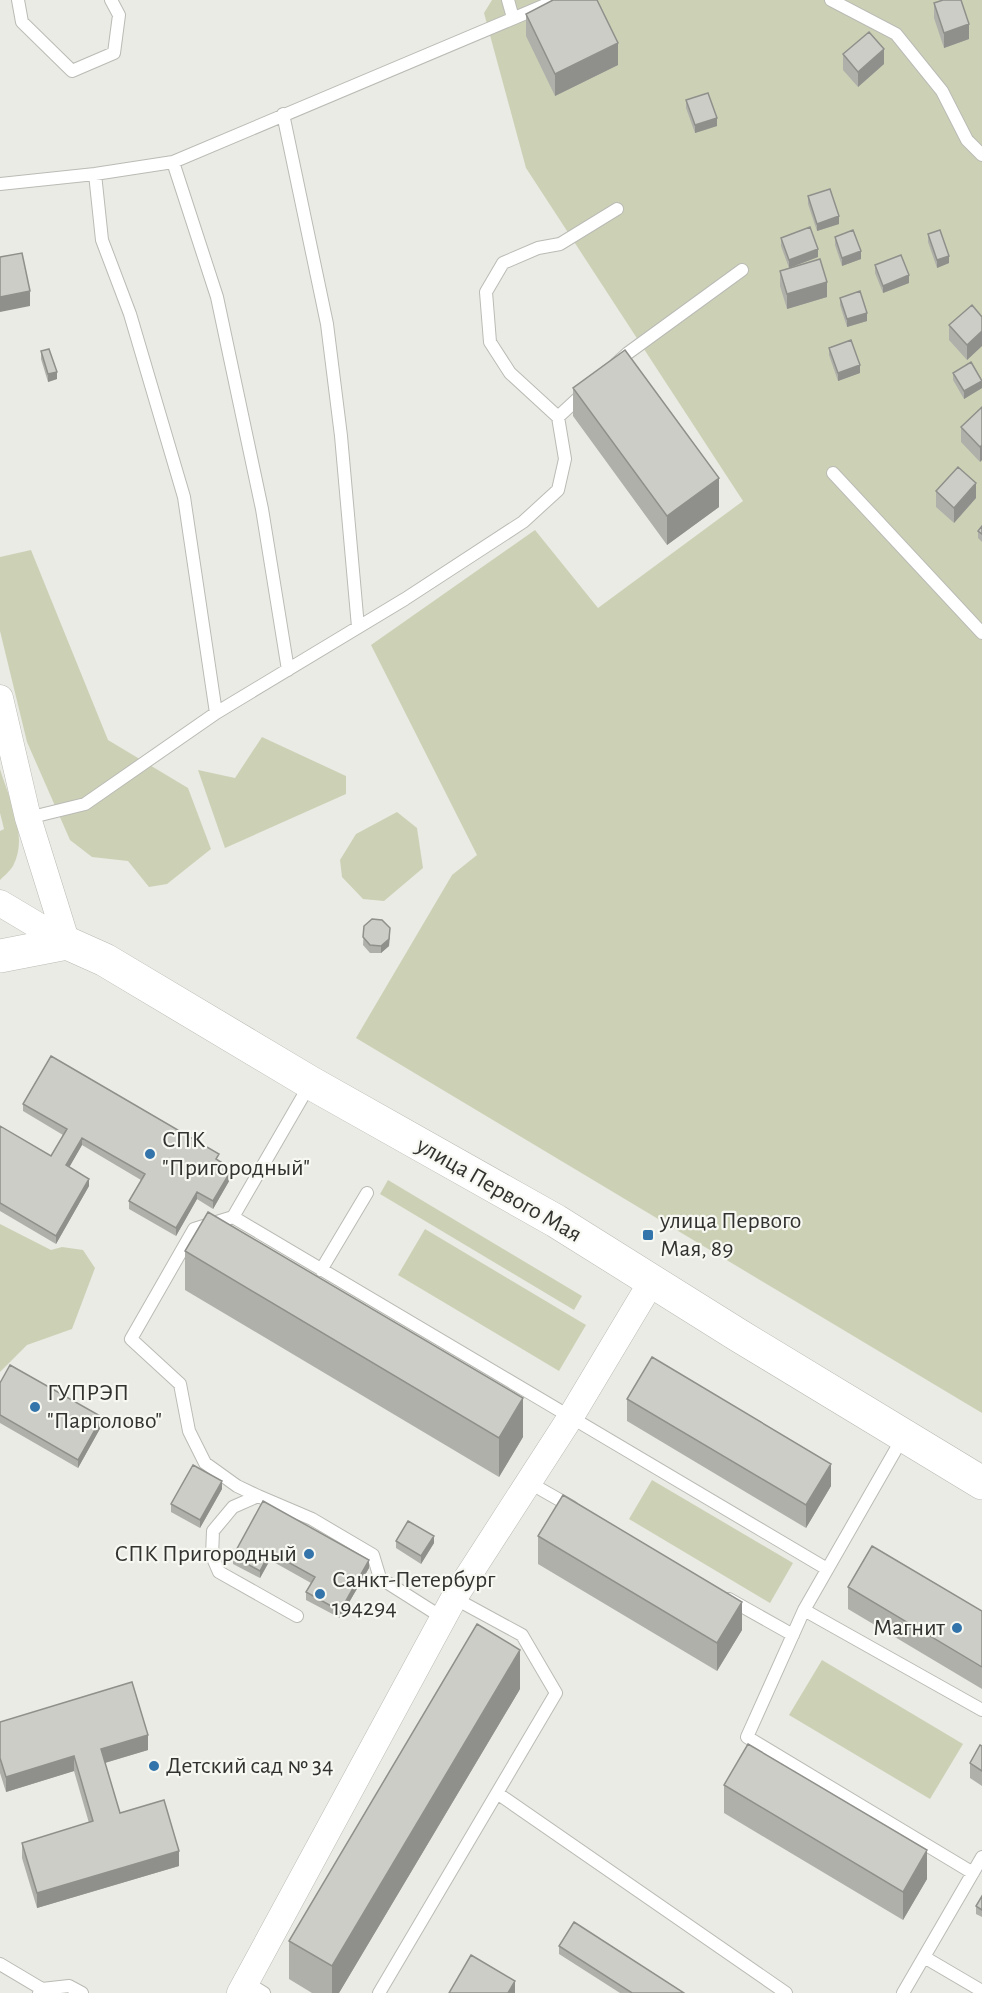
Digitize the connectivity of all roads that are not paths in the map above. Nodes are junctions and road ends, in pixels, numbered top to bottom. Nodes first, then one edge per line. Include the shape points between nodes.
1 (18, 0) edge
2 (111, 0) edge
3 (508, 0) edge
4 (557, 0) edge
5 (831, 0) edge
6 (513, 18) junction
7 (283, 114) junction
8 (982, 155) edge
9 (173, 162) junction
10 (95, 174) junction
11 (0, 184) edge
12 (617, 208) dead end
13 (742, 270) dead end
14 (610, 369) edge
15 (593, 385) edge
16 (558, 417) junction
17 (833, 473) dead end
18 (358, 627) junction
19 (982, 633) edge
20 (288, 670) junction
21 (0, 698) edge
22 (216, 713) junction
23 (28, 818) junction
24 (0, 903) edge
25 (67, 944) junction
26 (0, 956) edge
27 (311, 1083) junction
28 (367, 1193) dead end
29 (233, 1217) junction
30 (321, 1269) junction
31 (652, 1281) junction
32 (570, 1418) junction
33 (904, 1436) junction
34 (528, 1482) junction
35 (982, 1483) edge
36 (258, 1496) junction
37 (579, 1512) edge
38 (827, 1569) junction
39 (722, 1594) edge
40 (448, 1608) junction
41 (804, 1610) junction
42 (297, 1616) dead end
43 (793, 1635) junction
44 (982, 1710) edge
45 (497, 1793) junction
46 (982, 1857) edge
47 (973, 1873) junction
48 (924, 1957) junction
49 (0, 1964) edge
50 (250, 1989) edge
51 (40, 1991) edge
52 (982, 1991) edge
53 (82, 1993) edge
54 (379, 1993) edge
55 (786, 1993) edge
56 (903, 1993) edge

1 - 2 lane via 22,22 72,71 114,53 119,15
3 - 6 lane
4 - 6 lane
5 - 8 lane via 896,34 942,90 967,140
6 - 7 lane
7 - 9 lane
7 - 18 lane via 327,324
9 - 10 lane
9 - 20 lane via 217,297 262,509
10 - 11 lane
10 - 22 lane via 102,240 130,314 184,497
12 - 16 lane via 560,244 538,248 503,263 486,292 490,342 510,374
13 - 14 lane
15 - 16 lane
16 - 18 lane via 565,459 558,490 523,522
17 - 19 lane
18 - 20 lane
20 - 22 lane
21 - 23 street
22 - 23 lane via 85,804
23 - 25 street
24 - 25 street
25 - 26 street
25 - 27 street, улица Первого Мая via 105,960
27 - 29 lane
27 - 31 street, улица Первого Мая via 556,1221
28 - 30 lane
29 - 30 lane
29 - 36 lane via 194,1229 131,1339 180,1384 189,1431 205,1462
30 - 32 lane
31 - 32 street
31 - 33 street, улица Первого Мая
32 - 34 street
32 - 38 lane
33 - 35 street, улица Первого Мая
33 - 38 lane
34 - 37 lane
34 - 40 street
36 - 40 lane via 312,1519 373,1554 380,1578
36 - 42 lane via 233,1507 213,1531 212,1556 219,1572
38 - 41 lane
39 - 43 lane
40 - 45 lane via 522,1635 556,1693
40 - 50 street
41 - 43 lane
41 - 44 lane
43 - 47 lane via 747,1737
45 - 54 lane
45 - 55 lane
46 - 47 lane
47 - 48 lane
48 - 52 lane
48 - 56 lane
49 - 51 lane
51 - 53 lane via 69,1986

